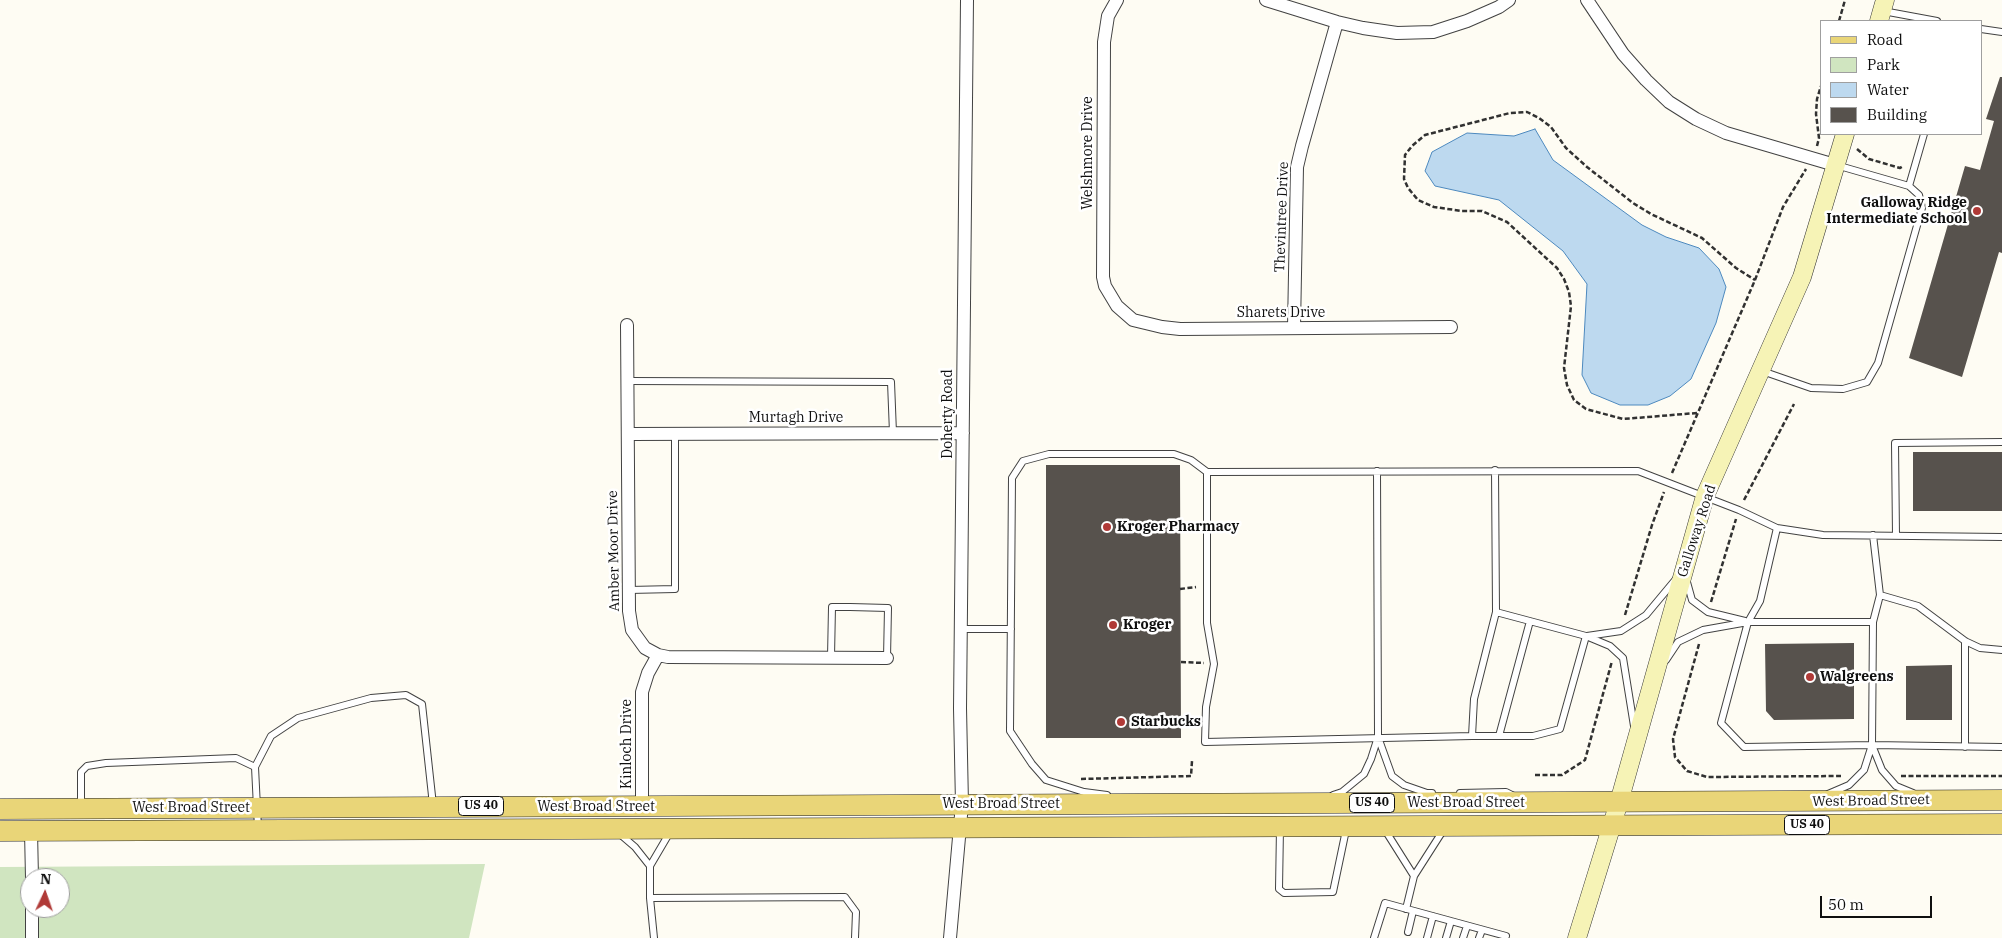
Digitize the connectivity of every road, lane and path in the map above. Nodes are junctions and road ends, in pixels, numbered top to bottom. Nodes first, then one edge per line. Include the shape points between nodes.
1 (967, 0) edge
2 (1116, 0) edge
3 (1266, 0) edge
4 (1509, 0) edge
5 (1587, 0) edge
6 (1845, 0) edge
7 (1882, 11) edge
8 (1839, 20) edge
9 (1932, 20) edge
10 (1337, 22) junction
11 (1982, 29) edge
12 (2002, 32) edge
13 (1820, 89) edge
14 (1924, 135) edge
15 (1819, 138) junction
16 (1843, 140) edge
17 (1813, 158) junction
18 (1836, 165) junction
19 (1915, 166) junction
20 (1909, 186) junction
21 (1755, 280) junction
22 (1117, 306) joint
23 (627, 325) dead end
24 (1451, 327) dead end
25 (1294, 328) junction
26 (1761, 370) junction
27 (629, 381) junction
28 (1794, 404) dead end
29 (1696, 413) junction
30 (893, 433) junction
31 (963, 433) junction
32 (628, 434) junction
33 (675, 434) junction
34 (2002, 442) edge
35 (1495, 470) junction
36 (1377, 471) junction
37 (1207, 472) junction
38 (1668, 481) junction
39 (1705, 496) junction
40 (1739, 510) junction
41 (1777, 528) junction
42 (1873, 535) junction
43 (1896, 536) junction
44 (2002, 537) edge
45 (1683, 571) junction
46 (1206, 586) junction
47 (1180, 589) dead end
48 (629, 590) junction
49 (1880, 595) junction
50 (1496, 612) junction
51 (1708, 612) junction
52 (1530, 621) junction
53 (1748, 622) junction
54 (1873, 622) junction
55 (961, 629) junction
56 (1011, 629) junction
57 (1703, 630) junction
58 (1621, 631) junction
59 (1586, 636) junction
60 (1965, 641) junction
61 (2002, 650) edge
62 (1615, 651) junction
63 (658, 655) junction
64 (831, 657) junction
65 (887, 658) joint
66 (1181, 662) dead end
67 (1214, 664) junction
68 (1652, 680) junction
69 (1472, 736) junction
70 (1499, 736) junction
71 (1378, 738) junction
72 (1636, 740) junction
73 (1872, 744) junction
74 (1965, 747) junction
75 (2002, 747) edge
76 (1192, 760) dead end
77 (255, 767) junction
78 (1535, 775) dead end
79 (1858, 776) junction
80 (1888, 776) junction
81 (2002, 776) edge
82 (1076, 779) dead end
83 (1436, 793) dead end
84 (1454, 793) dead end
85 (1940, 800) junction
86 (2002, 800) edge
87 (1811, 801) junction
88 (1619, 802) junction
89 (1306, 803) junction
90 (1532, 803) junction
91 (962, 804) junction
92 (1162, 804) junction
93 (434, 806) junction
94 (258, 807) junction
95 (642, 807) junction
96 (0, 809) edge
97 (81, 820) junction
98 (2002, 824) edge
99 (1383, 826) junction
100 (1445, 826) junction
101 (1611, 826) junction
102 (1280, 827) junction
103 (1346, 827) junction
104 (614, 829) junction
105 (672, 829) junction
106 (960, 829) junction
107 (0, 831) edge
108 (31, 831) junction
109 (258, 831) junction
110 (650, 866) junction
111 (32, 868) edge
112 (1414, 876) junction
113 (650, 898) junction
114 (1406, 909) junction
115 (1413, 911) junction
116 (1433, 916) junction
117 (32, 918) edge
118 (1451, 921) junction
119 (1467, 926) junction
120 (1482, 930) junction
121 (1408, 932) dead end
122 (32, 938) edge
123 (654, 938) edge
124 (855, 938) edge
125 (950, 938) edge
126 (1374, 938) edge
127 (1427, 938) edge
128 (1446, 938) edge
129 (1463, 938) edge
130 (1479, 938) edge
131 (1505, 938) edge
132 (1577, 938) edge

1 - 31 street, Doherty Road
2 - 22 street, Welshmore Drive via 1106,25 1104,42 1103,277
3 - 10 street
4 - 10 street via 1467,22 1433,32 1397,33
5 - 17 street via 1623,54 1669,102 1726,133
6 - 8 path
7 - 9 lane
10 - 25 street, Thevintree Drive via 1297,167
11 - 12 lane
13 - 15 path via 1816,114
14 - 19 lane
15 - 16 path
15 - 17 path
16 - 18 street, Galloway Road
16 - 19 path via 1869,159 1900,168 1907,163
17 - 18 street
17 - 21 path via 1783,207
18 - 20 lane
18 - 26 street, Galloway Road via 1802,277
19 - 20 lane
20 - 26 lane via 1919,195 1922,208 1878,363 1868,382 1843,389 1811,388
21 - 29 path
21 - 29 path via 1702,238 1633,203 1566,148 1551,127 1527,112 1510,112 1425,135 1405,155 1404,179 1418,200 1434,207 1482,211 1507,222 1557,268 1569,292 1571,306 1564,368 1574,400 1586,409 1622,419
22 - 25 street, Sharets Drive via 1133,320 1162,327
23 - 27 street, Amber Moor Drive
24 - 25 street, Sharets Drive
26 - 39 street, Galloway Road
27 - 30 lane via 891,382
27 - 32 street, Amber Moor Drive
28 - 40 path
29 - 38 path
30 - 31 street, Murtagh Drive
30 - 33 street, Murtagh Drive
31 - 55 street, Doherty Road
32 - 33 street, Murtagh Drive
32 - 48 street, Amber Moor Drive
33 - 48 lane via 675,589
34 - 43 lane via 1895,443
35 - 36 lane
35 - 38 lane via 1638,471
35 - 50 lane
36 - 37 lane
36 - 71 lane
37 - 46 lane
37 - 56 lane via 1191,460 1174,454 1049,454 1023,461 1012,478
38 - 39 lane
38 - 58 path
39 - 40 lane
39 - 45 street, Galloway Road
40 - 41 lane
40 - 51 path
41 - 42 lane via 1823,534
41 - 53 lane via 1760,601
42 - 43 lane
42 - 49 lane
43 - 44 lane
45 - 51 lane via 1692,600
45 - 58 lane via 1646,615
45 - 68 street, Galloway Road
46 - 47 path
46 - 67 lane via 1207,623
48 - 63 street, Amber Moor Drive via 632,630 645,648
49 - 54 lane
49 - 60 lane via 1918,606
50 - 52 lane
50 - 69 lane via 1474,699
51 - 53 lane
52 - 59 lane
52 - 70 lane
53 - 54 lane
53 - 57 lane
53 - 73 lane via 1721,723 1744,747
54 - 73 lane
55 - 56 lane
55 - 91 street, Doherty Road
56 - 92 lane via 1010,731 1032,764 1046,780 1084,792
57 - 68 lane via 1678,642
57 - 79 path via 1673,739 1675,757 1687,771 1707,777
58 - 59 lane
59 - 62 lane
59 - 70 lane via 1560,729 1533,736
60 - 61 lane via 1980,648
60 - 74 lane
62 - 72 lane via 1623,658
62 - 78 path via 1585,760 1562,775
63 - 64 street
63 - 95 street, Kinloch Drive via 642,692
64 - 65 street
64 - 65 lane via 832,607 850,607 888,608
66 - 67 path
67 - 71 lane via 1206,707 1205,742
68 - 72 street, Galloway Road
69 - 70 lane
69 - 71 lane
71 - 83 lane via 1392,776 1404,786 1427,794
71 - 89 lane via 1364,774 1342,792
72 - 88 street, Galloway Road
73 - 74 lane
73 - 79 lane via 1864,770
73 - 80 lane via 1882,770
74 - 75 lane
76 - 82 path via 1192,776
77 - 93 lane via 271,736 298,718 372,698 406,694 422,704
77 - 94 lane
77 - 97 lane via 236,758 87,766 81,772
79 - 87 lane via 1850,785
80 - 81 path
80 - 85 lane via 1896,786
84 - 90 lane via 1506,792
85 - 86 main road, West Broad Street / US 40
85 - 87 main road, West Broad Street / US 40
87 - 88 main road, West Broad Street / US 40
88 - 90 main road, West Broad Street / US 40
88 - 101 street, Galloway Road
89 - 90 main road, West Broad Street / US 40
89 - 92 main road, West Broad Street / US 40
91 - 92 main road, West Broad Street / US 40
91 - 95 main road, West Broad Street / US 40
91 - 106 street, Doherty Road
93 - 94 main road, West Broad Street / US 40
93 - 95 main road, West Broad Street / US 40
94 - 97 main road, West Broad Street / US 40
94 - 109 lane
96 - 97 main road, West Broad Street / US 40
97 - 108 main road, West Broad Street / US 40
97 - 109 main road, West Broad Street / US 40
98 - 101 main road, West Broad Street / US 40
99 - 100 main road, West Broad Street / US 40
99 - 103 main road, West Broad Street / US 40
99 - 112 lane
100 - 101 main road, West Broad Street / US 40
100 - 112 lane
101 - 132 street, Galloway Road
102 - 103 main road, West Broad Street / US 40
102 - 103 lane via 1281,892 1330,893 1334,889
102 - 106 main road, West Broad Street / US 40
104 - 105 main road, West Broad Street / US 40
104 - 109 main road, West Broad Street / US 40
104 - 110 lane via 636,846
105 - 106 main road, West Broad Street / US 40
105 - 110 lane
106 - 125 street, Doherty Road
107 - 108 main road, West Broad Street / US 40
108 - 111 street
110 - 113 lane
112 - 114 lane
113 - 123 lane
113 - 124 lane via 845,897 856,912
114 - 115 lane
114 - 126 lane via 1385,903
115 - 116 lane
115 - 121 lane
116 - 118 lane
116 - 127 lane
117 - 122 street
118 - 119 lane
118 - 128 lane
119 - 120 lane
119 - 129 lane
120 - 130 lane
120 - 131 lane

